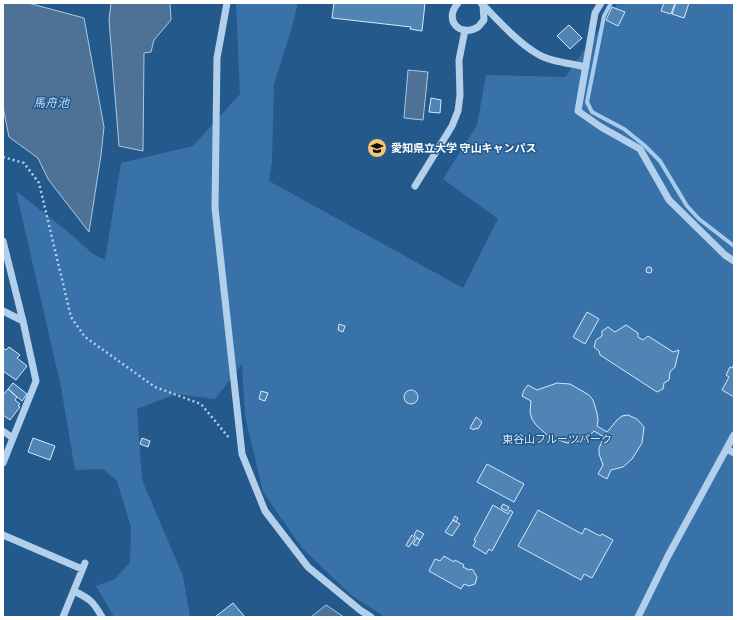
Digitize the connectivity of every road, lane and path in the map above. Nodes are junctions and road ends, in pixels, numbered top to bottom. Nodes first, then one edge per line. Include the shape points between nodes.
1 (227, 3) edge
2 (458, 3) edge
3 (601, 3) edge
4 (482, 4) edge
5 (465, 30) junction
6 (586, 67) junction
7 (3, 157) edge
8 (415, 186) dead end
9 (3, 241) edge
10 (734, 261) edge
11 (3, 311) edge
12 (23, 321) junction
13 (3, 431) edge
14 (734, 435) edge
15 (13, 438) junction
16 (727, 449) junction
17 (734, 453) edge
18 (242, 454) junction
19 (3, 463) edge
20 (3, 535) edge
21 (74, 591) junction
22 (64, 617) edge
23 (102, 617) edge
24 (371, 617) edge
25 (638, 617) edge

1 - 18 street via 217,58 215,208
2 - 5 street via 453,8 451,18 455,26
3 - 6 street via 595,13
4 - 5 street via 484,20 477,27
4 - 6 street via 536,54
5 - 8 street via 460,60 458,111 452,126
6 - 10 street via 578,111 600,127 640,149 669,200
7 - 18 path via 24,163 39,183 71,317 85,337 155,387 201,404
9 - 12 street
11 - 12 street
12 - 15 street via 36,381
13 - 15 street
14 - 16 street
15 - 19 street
16 - 17 street
16 - 25 street via 668,556
18 - 24 street via 265,511 308,567
20 - 21 street via 84,566
21 - 22 street
21 - 23 street via 89,598

